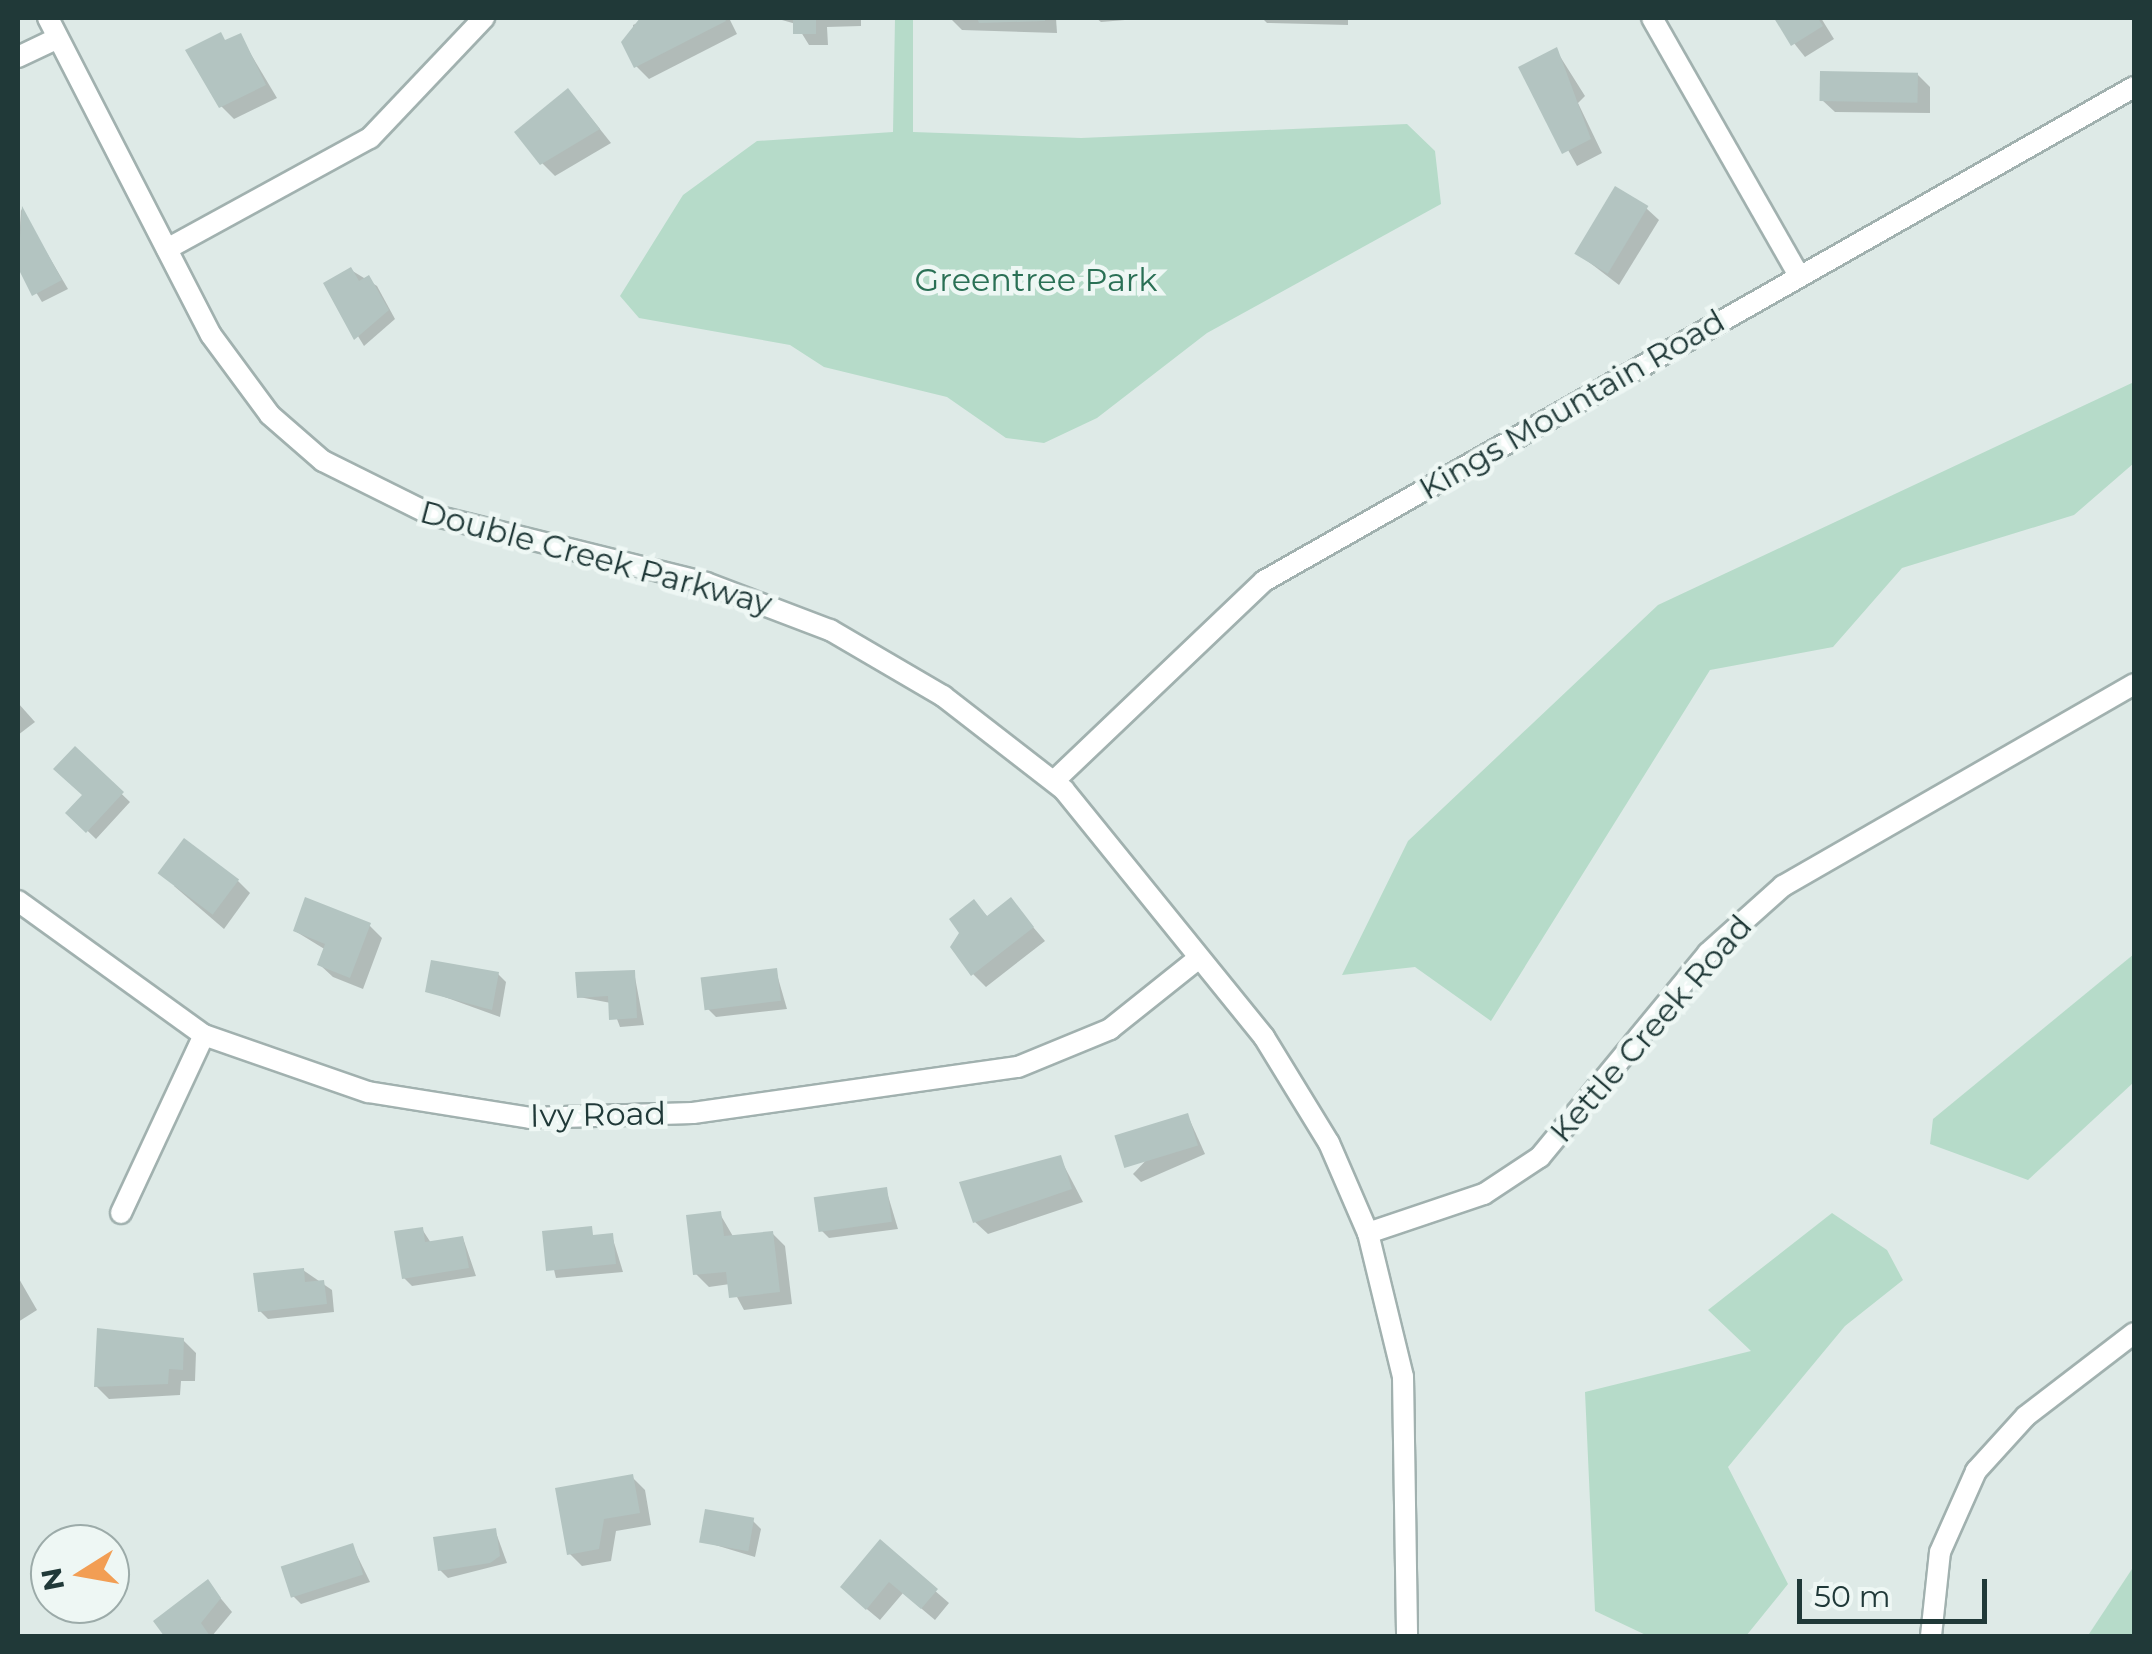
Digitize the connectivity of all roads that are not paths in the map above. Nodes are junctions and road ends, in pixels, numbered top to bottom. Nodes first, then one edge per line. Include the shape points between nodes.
1 (48, 18) edge
2 (484, 18) edge
3 (1652, 18) edge
4 (58, 38) junction
5 (18, 58) edge
6 (2134, 87) edge
7 (167, 249) junction
8 (1799, 276) junction
9 (2134, 684) edge
10 (1054, 780) junction
11 (18, 901) edge
12 (1199, 958) junction
13 (204, 1036) junction
14 (121, 1212) dead end
15 (1368, 1234) junction
16 (2134, 1332) edge
17 (1407, 1636) edge
18 (1931, 1636) edge

1 - 4 street, Double Creek Parkway
2 - 7 street via 370,138
3 - 8 street
4 - 5 street
4 - 7 street, Double Creek Parkway
6 - 8 street, Kings Mountain Road
7 - 10 street, Double Creek Parkway via 245,386 354,480 432,514 771,604 886,659
8 - 10 street, Kings Mountain Road via 1264,580
9 - 15 street, Kettle Creek Road via 1783,886 1708,953 1540,1157 1484,1194
10 - 12 street, Double Creek Parkway
11 - 13 street, Ivy Road
12 - 13 street, Ivy Road via 1120,1022 1057,1056 616,1119 459,1111 368,1092
12 - 15 street, Double Creek Parkway via 1291,1077
13 - 14 street
15 - 17 street, Double Creek Parkway via 1410,1448
16 - 18 street via 2026,1416 1976,1471 1940,1552

